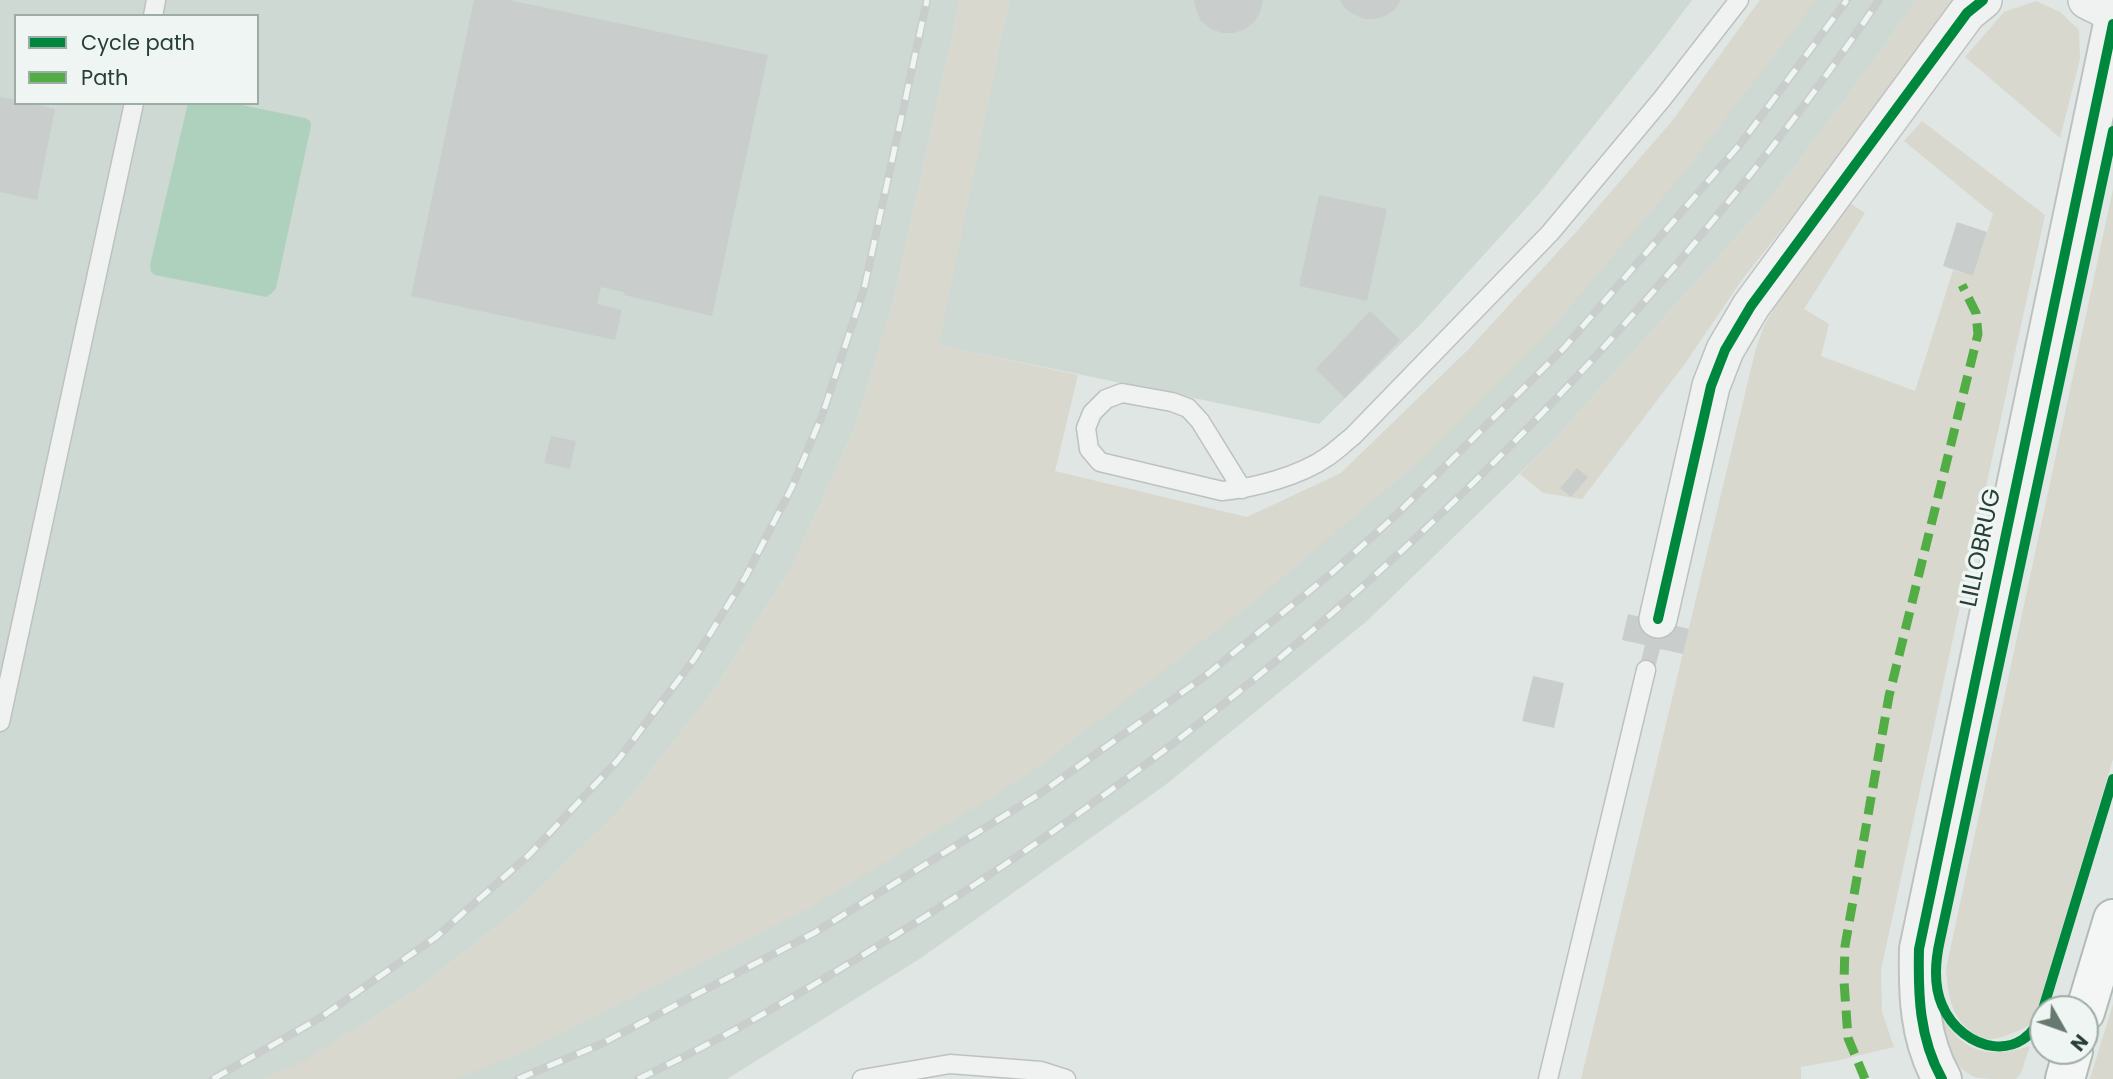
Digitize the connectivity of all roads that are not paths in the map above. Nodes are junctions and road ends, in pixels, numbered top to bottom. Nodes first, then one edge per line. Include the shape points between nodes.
1 (1740, 0) edge
2 (1983, 0) edge
3 (2087, 0) edge
4 (2113, 13) edge
5 (2113, 24) edge
6 (134, 105) edge
7 (1242, 489) junction
8 (1658, 619) dead end
9 (1646, 670) dead end
10 (0, 722) edge
11 (2113, 919) edge
12 (2090, 995) edge
13 (1931, 1074) edge
14 (862, 1079) edge
15 (1066, 1079) edge
16 (1548, 1079) edge

1 - 7 lane via 1550,233 1353,436 1299,472
2 - 8 street via 1967,13 1751,306 1725,350 1711,386
3 - 4 street
5 - 13 street, LILLOBRUG via 1919,949 1918,989
6 - 10 lane
7 - 7 lane via 1222,491 1100,462 1088,449 1086,428 1092,413 1106,399 1122,393 1188,408
9 - 16 lane
11 - 12 highway
14 - 15 lane via 950,1064 1041,1071

